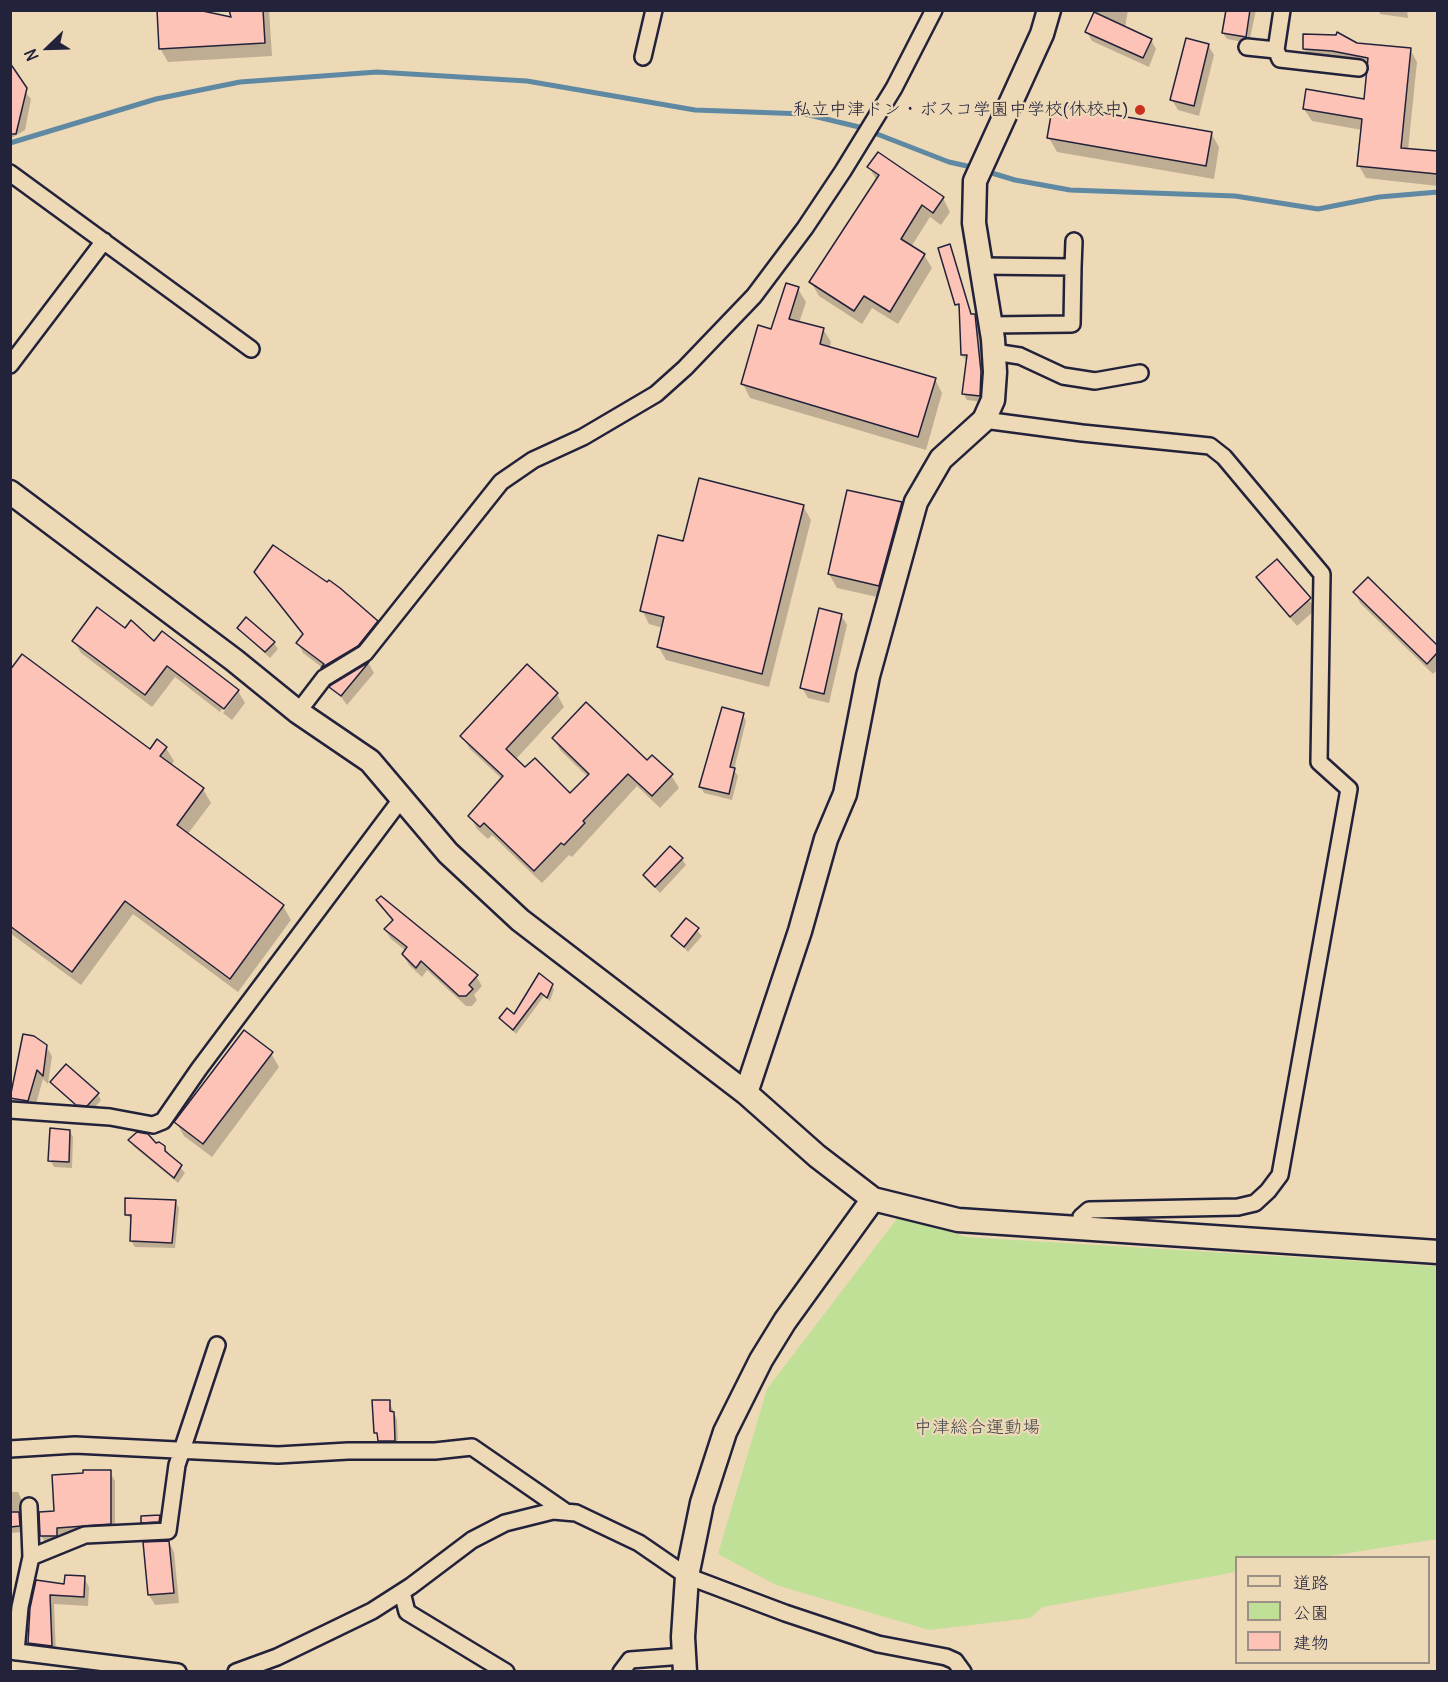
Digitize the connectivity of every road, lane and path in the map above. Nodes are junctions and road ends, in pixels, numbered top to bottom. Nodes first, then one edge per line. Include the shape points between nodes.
1 (654, 10) edge
2 (934, 10) edge
3 (1049, 10) edge
4 (1282, 10) edge
5 (1247, 47) dead end
6 (1276, 50) junction
7 (643, 57) dead end
8 (1359, 68) dead end
9 (10, 173) edge
10 (104, 241) junction
11 (1074, 241) dead end
12 (980, 267) junction
13 (1073, 267) junction
14 (990, 326) junction
15 (251, 349) dead end
16 (994, 352) junction
17 (10, 365) edge
18 (1140, 373) dead end
19 (984, 420) junction
20 (10, 492) edge
21 (298, 712) junction
22 (402, 798) junction
23 (746, 1094) junction
24 (10, 1110) edge
25 (873, 1199) junction
26 (1080, 1229) junction
27 (1437, 1252) edge
28 (217, 1345) dead end
29 (10, 1449) edge
30 (182, 1449) junction
31 (29, 1506) dead end
32 (566, 1512) junction
33 (31, 1557) junction
34 (687, 1576) junction
35 (402, 1592) junction
36 (13, 1651) edge
37 (685, 1664) edge
38 (178, 1671) edge
39 (236, 1671) edge
40 (506, 1671) edge
41 (621, 1671) edge
42 (963, 1671) edge

1 - 7 street
2 - 21 street via 894,88 843,171 754,296 657,394 583,437 533,460 501,482 365,653 324,678
3 - 12 street via 1042,34 975,181 974,223
4 - 6 street
5 - 6 street
6 - 8 street via 1280,59
9 - 10 street
10 - 15 street
10 - 17 street
11 - 13 street
12 - 13 street
12 - 14 street
13 - 14 street via 1072,324
14 - 16 street
16 - 18 street via 1020,356 1063,376 1095,381
16 - 19 street via 993,400
19 - 23 street via 941,459 916,502 868,676 845,794 826,839
19 - 26 street via 1210,446 1224,457 1322,574 1319,762 1349,789 1280,1174 1255,1203 1238,1208 1089,1210 1081,1217
20 - 21 street
21 - 22 street via 370,761
22 - 23 street via 448,853 520,920
22 - 24 street via 163,1121 153,1125
23 - 25 street
25 - 26 street via 958,1220
25 - 34 street via 785,1321 724,1432 702,1503
26 - 27 street
28 - 30 street
29 - 30 street via 75,1445
30 - 32 street via 278,1455 472,1447
30 - 33 street via 168,1531 85,1534
31 - 33 street
32 - 34 street via 639,1543
32 - 35 street via 553,1511 505,1523 472,1540
33 - 36 street
34 - 37 street
34 - 42 street via 878,1644 946,1657
35 - 39 street via 372,1611 277,1657
35 - 40 street via 407,1612
36 - 38 street
37 - 41 street via 630,1660

